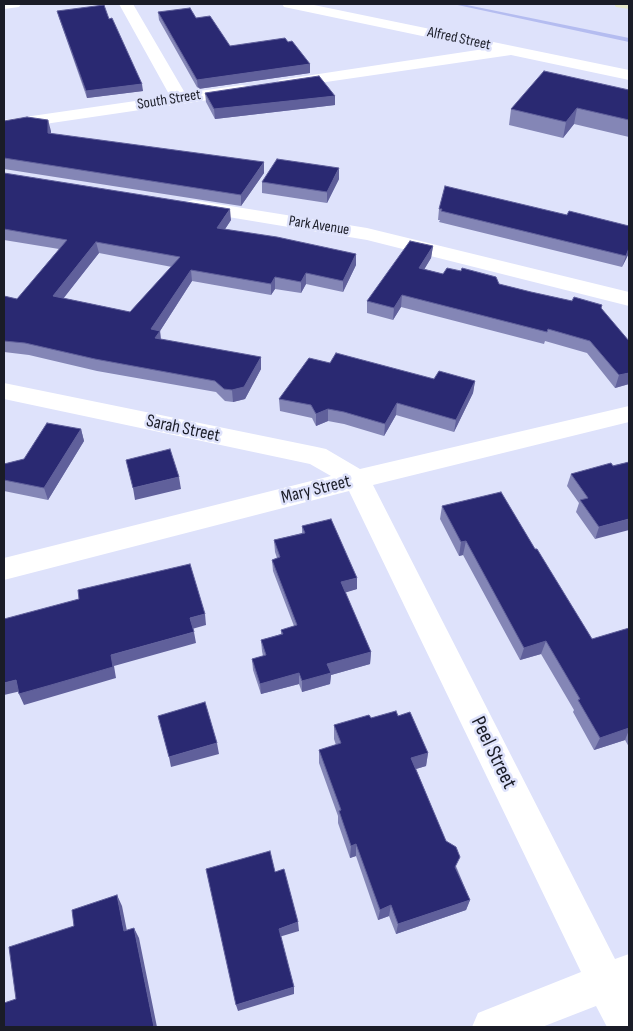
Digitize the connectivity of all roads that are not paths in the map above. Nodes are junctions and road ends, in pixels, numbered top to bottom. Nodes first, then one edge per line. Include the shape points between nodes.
1 (14, 4) edge
2 (126, 4) edge
3 (289, 4) edge
4 (621, 4) edge
5 (4, 5) edge
6 (629, 5) edge
7 (513, 50) junction
8 (629, 75) edge
9 (180, 99) junction
10 (4, 126) edge
11 (170, 203) edge
12 (629, 299) edge
13 (4, 392) edge
14 (629, 414) edge
15 (357, 479) junction
16 (4, 569) edge
17 (618, 978) edge
18 (492, 1027) edge
19 (628, 1027) edge

1 - 5 street
2 - 9 street
3 - 7 street, Alfred Street
4 - 6 street
7 - 8 street, Alfred Street
7 - 9 street, South Street
9 - 10 street, South Street
11 - 12 street, Park Avenue via 367,234
13 - 15 street, Sarah Street via 317,456
14 - 15 street, Mary Street
15 - 16 street, Mary Street
15 - 17 street, Peel Street
17 - 18 street
17 - 19 street, Peel Street

